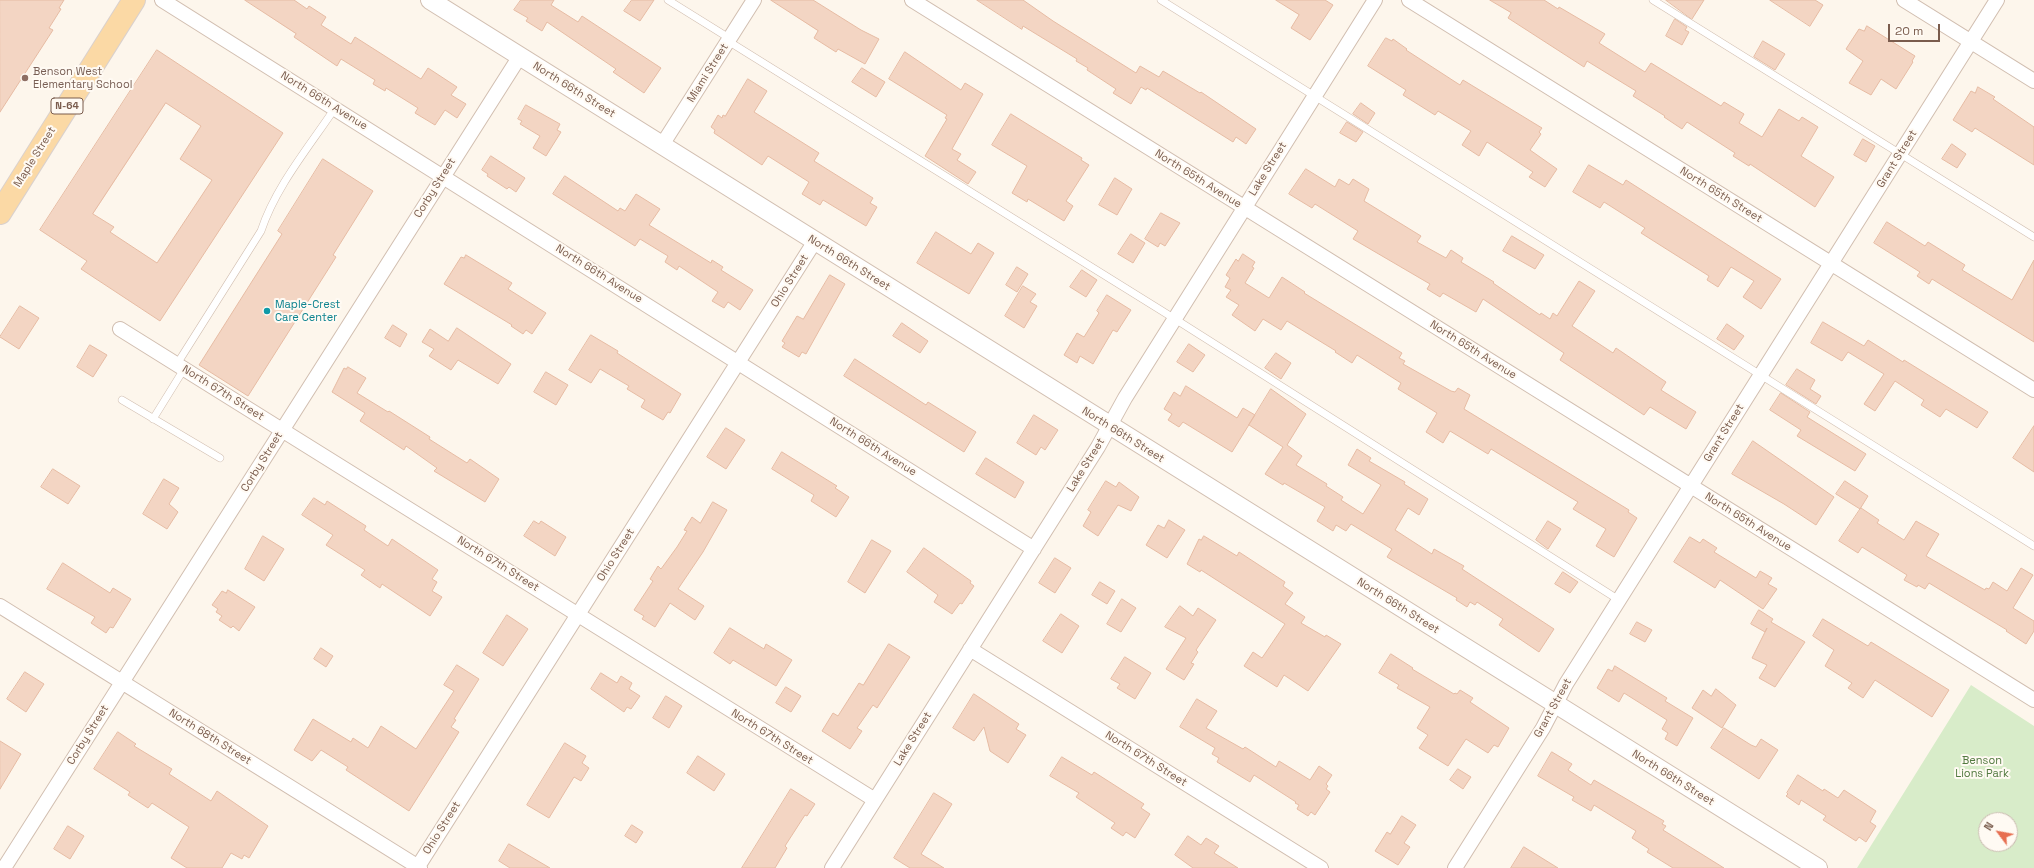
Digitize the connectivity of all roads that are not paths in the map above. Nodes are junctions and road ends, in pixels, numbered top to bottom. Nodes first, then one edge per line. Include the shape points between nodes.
1 (134, 0) edge
2 (162, 0) edge
3 (430, 0) edge
4 (668, 0) edge
5 (754, 0) edge
6 (912, 0) edge
7 (1161, 0) edge
8 (1375, 0) edge
9 (1409, 0) edge
10 (1653, 0) edge
11 (1904, 0) edge
12 (1997, 0) edge
13 (728, 40) junction
14 (1971, 42) junction
15 (520, 56) junction
16 (2034, 81) edge
17 (1314, 96) junction
18 (335, 108) junction
19 (662, 145) junction
20 (1900, 153) junction
21 (443, 176) junction
22 (1244, 207) junction
23 (0, 213) edge
24 (2034, 237) edge
25 (815, 241) junction
26 (1831, 263) junction
27 (1175, 319) junction
28 (120, 329) dead end
29 (738, 362) junction
30 (180, 366) junction
31 (1761, 375) junction
32 (2034, 390) edge
33 (122, 400) dead end
34 (153, 419) junction
35 (1110, 426) junction
36 (282, 430) junction
37 (220, 458) dead end
38 (1691, 486) junction
39 (2034, 546) edge
40 (1034, 549) junction
41 (1619, 600) junction
42 (0, 606) edge
43 (578, 614) junction
44 (970, 649) junction
45 (122, 682) junction
46 (2034, 700) edge
47 (1556, 705) junction
48 (875, 800) junction
49 (4, 868) edge
50 (418, 868) edge
51 (832, 868) edge
52 (1321, 868) edge
53 (1455, 868) edge
54 (1818, 868) edge

1 - 23 main road, Maple Street / N-64
2 - 18 street, North 66th Avenue
3 - 15 street, North 66th Street
4 - 13 lane
5 - 13 street, Miami Street
6 - 22 street, North 65th Avenue
7 - 17 lane
8 - 17 street, Lake Street
9 - 26 street, North 65th Street
10 - 20 lane
11 - 14 street
12 - 14 street, Grant Street
13 - 19 street, Miami Street
13 - 27 lane
14 - 16 street
14 - 20 street, Grant Street
15 - 19 street, North 66th Street
15 - 21 street, Corby Street
17 - 22 street, Lake Street
17 - 31 lane
18 - 21 street, North 66th Avenue
18 - 30 lane via 277,194 261,231
19 - 25 street, North 66th Street
20 - 24 lane
20 - 26 street, Grant Street
21 - 29 street, North 66th Avenue
21 - 36 street, Corby Street
22 - 27 street, Lake Street
22 - 38 street, North 65th Avenue
25 - 29 street, Ohio Street
25 - 35 street, North 66th Street
26 - 31 street, Grant Street
26 - 32 street, North 65th Street
27 - 35 street, Lake Street
27 - 41 lane
28 - 30 street, North 67th Street
29 - 40 street, North 66th Avenue
29 - 43 street, Ohio Street
30 - 34 lane
30 - 36 street, North 67th Street
31 - 38 street, Grant Street
31 - 39 lane
33 - 34 lane
34 - 37 lane
35 - 40 street, Lake Street
35 - 47 street, North 66th Street
36 - 43 street, North 67th Street
36 - 45 street, Corby Street
38 - 41 street, Grant Street
38 - 46 street, North 65th Avenue
40 - 44 street, Lake Street
41 - 47 street, Grant Street via 1566,684
42 - 45 street, North 68th Street
43 - 48 street, North 67th Street
43 - 50 street, Ohio Street
44 - 48 street, Lake Street
44 - 52 street, North 67th Street
45 - 49 street, Corby Street
45 - 50 street, North 68th Street
47 - 53 street, Grant Street
47 - 54 street, North 66th Street
48 - 51 street, Lake Street

